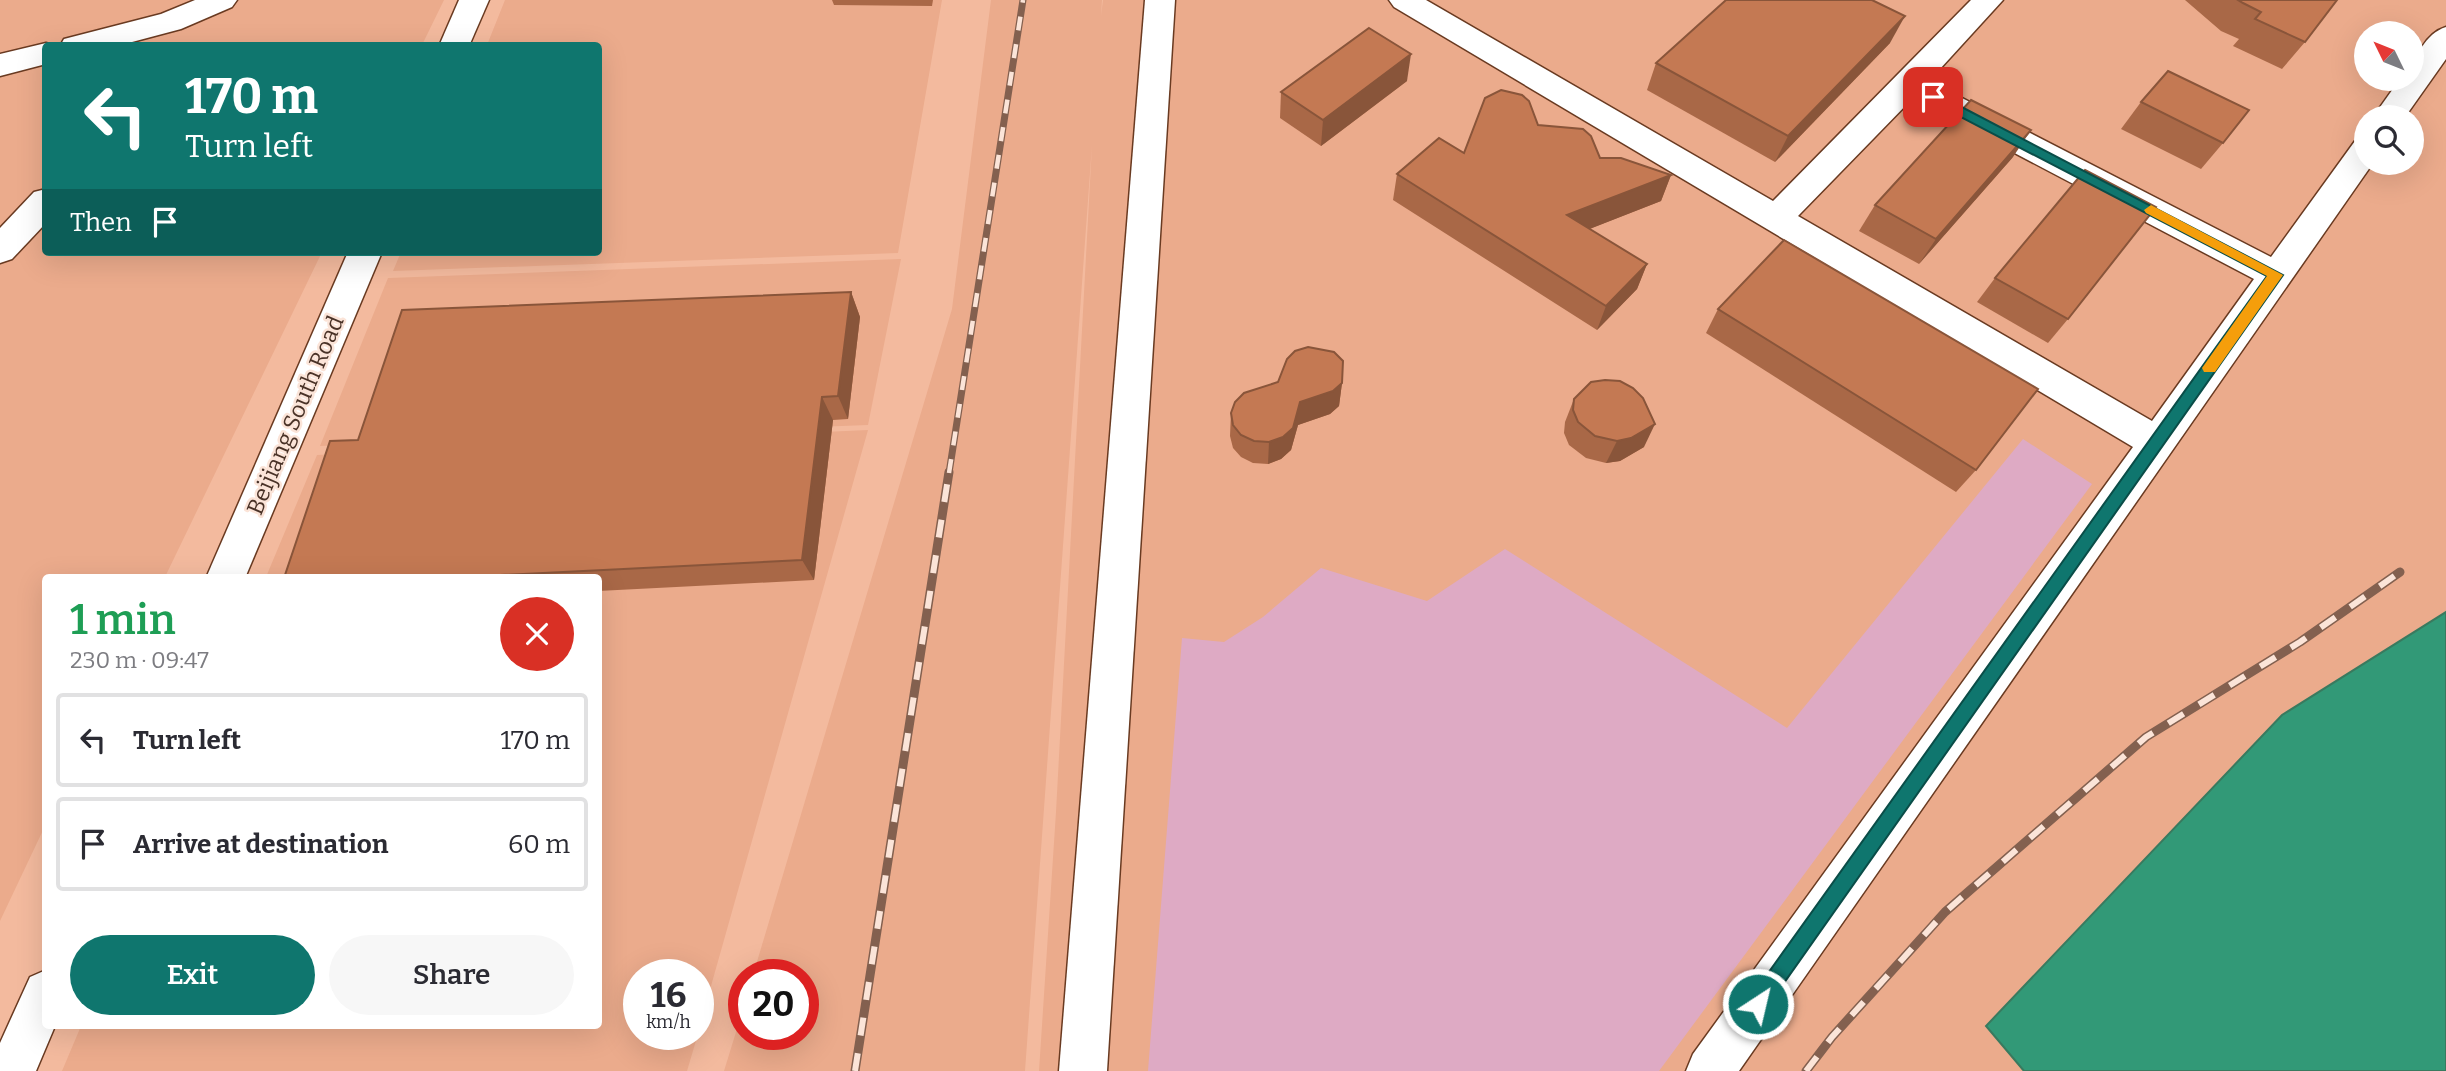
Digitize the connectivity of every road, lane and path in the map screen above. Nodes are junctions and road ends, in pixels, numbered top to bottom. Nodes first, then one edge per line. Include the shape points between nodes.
1 (222, 0) edge
2 (474, 0) edge
3 (1160, 0) edge
4 (1404, 0) edge
5 (1988, 0) edge
6 (163, 34) edge
7 (2446, 37) edge
8 (104, 42) edge
9 (456, 42) edge
10 (42, 54) edge
11 (0, 65) edge
12 (1908, 84) junction
13 (2398, 105) edge
14 (2354, 166) edge
15 (42, 205) edge
16 (1776, 218) junction
17 (0, 250) edge
18 (363, 256) edge
19 (2276, 275) junction
20 (2157, 442) junction
21 (227, 574) edge
22 (42, 1002) edge
23 (12, 1071) edge
24 (1083, 1071) edge
25 (1710, 1071) edge

1 - 6 street
2 - 9 street
3 - 24 street
4 - 16 street
5 - 12 street
6 - 8 street
7 - 13 street
10 - 11 street
12 - 16 street
12 - 19 street
14 - 19 street
15 - 17 street
16 - 20 street
18 - 21 street, Beijiang South Road
19 - 20 street
20 - 25 street
22 - 23 street

